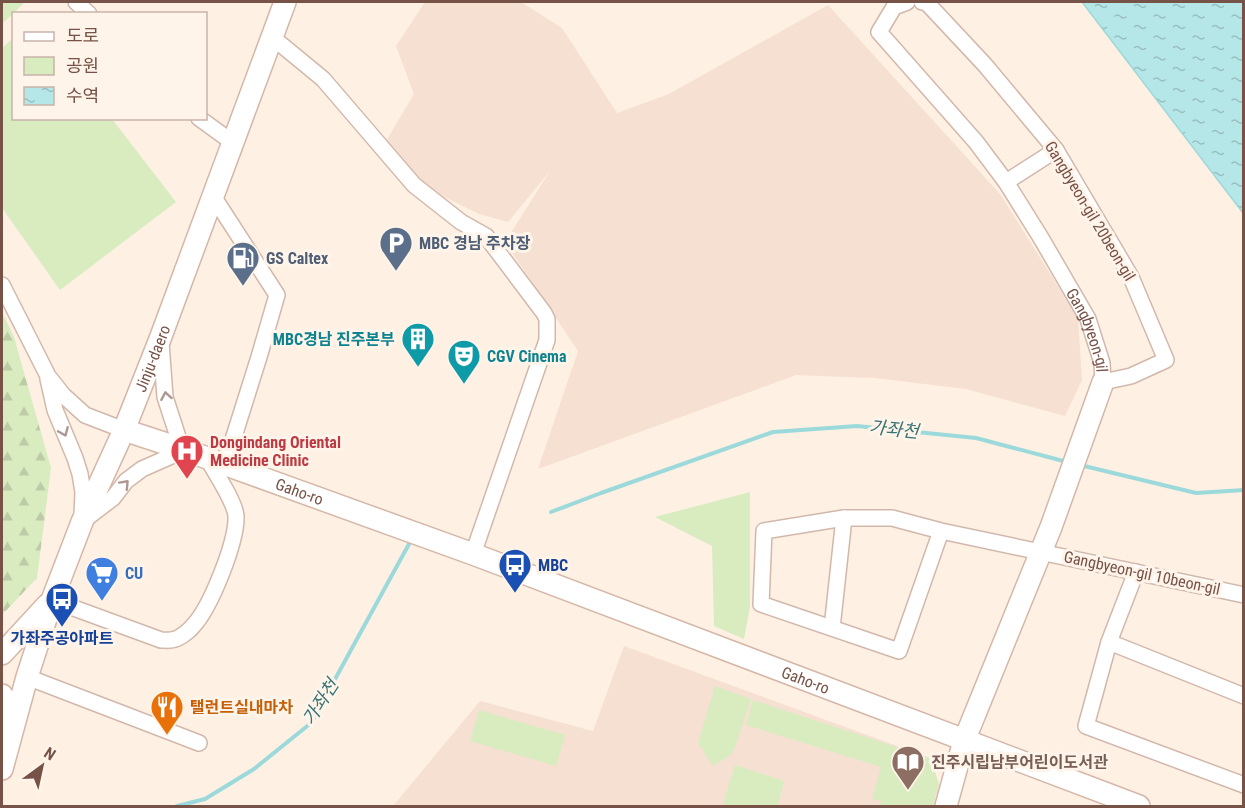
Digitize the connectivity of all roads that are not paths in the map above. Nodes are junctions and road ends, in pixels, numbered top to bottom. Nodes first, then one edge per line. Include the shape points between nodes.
1 (285, 2) edge
2 (907, 2) edge
3 (922, 2) edge
4 (272, 37) junction
5 (202, 120) edge
6 (232, 142) junction
7 (1056, 150) junction
8 (1006, 182) junction
9 (213, 196) junction
10 (2, 285) edge
11 (160, 339) junction
12 (48, 376) junction
13 (1103, 382) junction
14 (124, 430) junction
15 (186, 450) junction
16 (216, 462) junction
17 (844, 518) junction
18 (82, 522) junction
19 (941, 531) junction
20 (1041, 552) junction
21 (473, 554) junction
22 (1136, 572) junction
23 (1244, 595) edge
24 (52, 600) junction
25 (832, 628) junction
26 (1108, 642) junction
27 (2, 654) edge
28 (27, 677) junction
29 (2, 696) edge
30 (1244, 696) edge
31 (13, 726) junction
32 (964, 741) junction
33 (199, 743) dead end
34 (2, 769) edge
35 (1244, 785) edge
36 (946, 807) edge
37 (1139, 807) edge

1 - 4 street, Jinju-daero
2 - 8 street, Gangbyeon-gil via 894,7 879,32
3 - 7 street, Gangbyeon-gil 20beon-gil via 985,65
4 - 6 street, Jinju-daero
4 - 21 street via 322,79 414,185 461,222 486,236 547,319 547,340
5 - 6 street
6 - 9 street, Jinju-daero
7 - 8 street
7 - 13 street, Gangbyeon-gil 20beon-gil via 1131,277 1166,360 1131,376
8 - 13 street, Gangbyeon-gil via 1088,319 1102,363
9 - 11 street, Jinju-daero
9 - 16 street via 277,295 259,357
10 - 12 street
11 - 14 street, Jinju-daero
15 -> 11 street via 165,397
12 - 14 street via 85,415
12 -> 18 street via 55,410 80,474
13 - 20 street, Gangbyeon-gil
14 - 15 street, Gaho-ro
14 - 18 street, Jinju-daero
15 - 16 street, Gaho-ro
18 -> 15 street via 142,469
16 - 21 street, Gaho-ro
16 - 24 street via 236,514 235,522 218,583 193,627 174,639 161,640
17 - 19 street, Gangbyeon-gil 10beon-gil via 892,518
17 - 25 street
17 - 25 street, Gangbyeon-gil 10beon-gil via 764,531 761,604
18 - 24 street, Jinju-daero
19 - 20 street, Gangbyeon-gil 10beon-gil
19 - 25 street via 898,651
20 - 22 street, Gangbyeon-gil 10beon-gil
20 - 32 street, Gangbyeon-gil
21 - 32 street, Gaho-ro
22 - 23 street, Gangbyeon-gil 10beon-gil
22 - 26 street
24 - 27 street
24 - 28 street, Jinju-daero
26 - 30 street
26 - 35 street via 1086,726
28 - 31 street, Jinju-daero
28 - 33 street
29 - 31 street
31 - 34 street, Jinju-daero
32 - 36 street, Gangbyeon-gil
32 - 37 street, Gaho-ro

